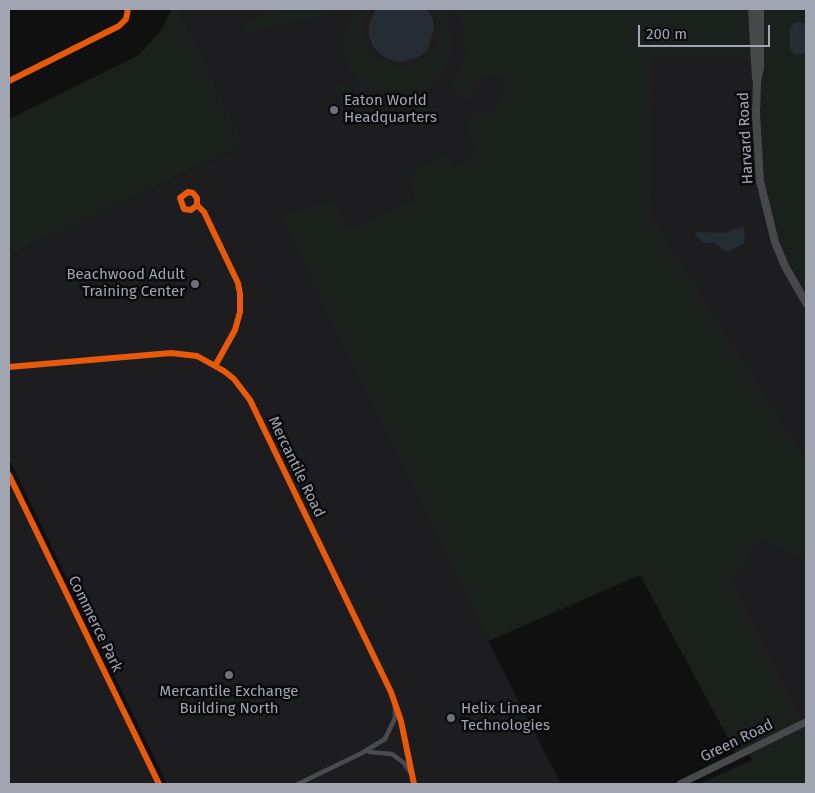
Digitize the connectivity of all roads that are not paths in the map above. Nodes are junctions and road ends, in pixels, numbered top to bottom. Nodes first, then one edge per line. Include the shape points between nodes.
1 (128, 9) edge
2 (752, 9) edge
3 (760, 9) edge
4 (9, 81) edge
5 (757, 82) junction
6 (197, 205) junction
7 (806, 303) edge
8 (215, 366) junction
9 (9, 367) edge
10 (9, 475) edge
11 (394, 700) junction
12 (806, 722) edge
13 (362, 753) junction
14 (413, 778) junction
15 (159, 784) edge
16 (298, 784) edge
17 (414, 784) edge
18 (680, 784) edge

1 - 4 street via 126,19 119,26
2 - 5 main road, Harvard Road
3 - 5 main road, Harvard Road
5 - 7 main road, Harvard Road via 757,151 766,211 785,266
6 - 6 street via 197,198 190,192 180,198 184,209 191,210
6 - 8 street via 211,226 240,294 241,305 235,330
8 - 9 street, Mercantile Road via 197,356 171,353
8 - 11 street, Mercantile Road via 234,379 250,400
10 - 15 street, Commerce Park
11 - 13 street via 395,718 389,733
11 - 14 street, Mercantile Road
12 - 18 main road, Green Road
13 - 14 street via 392,754 404,763
13 - 16 street
14 - 17 street, Mercantile Road

